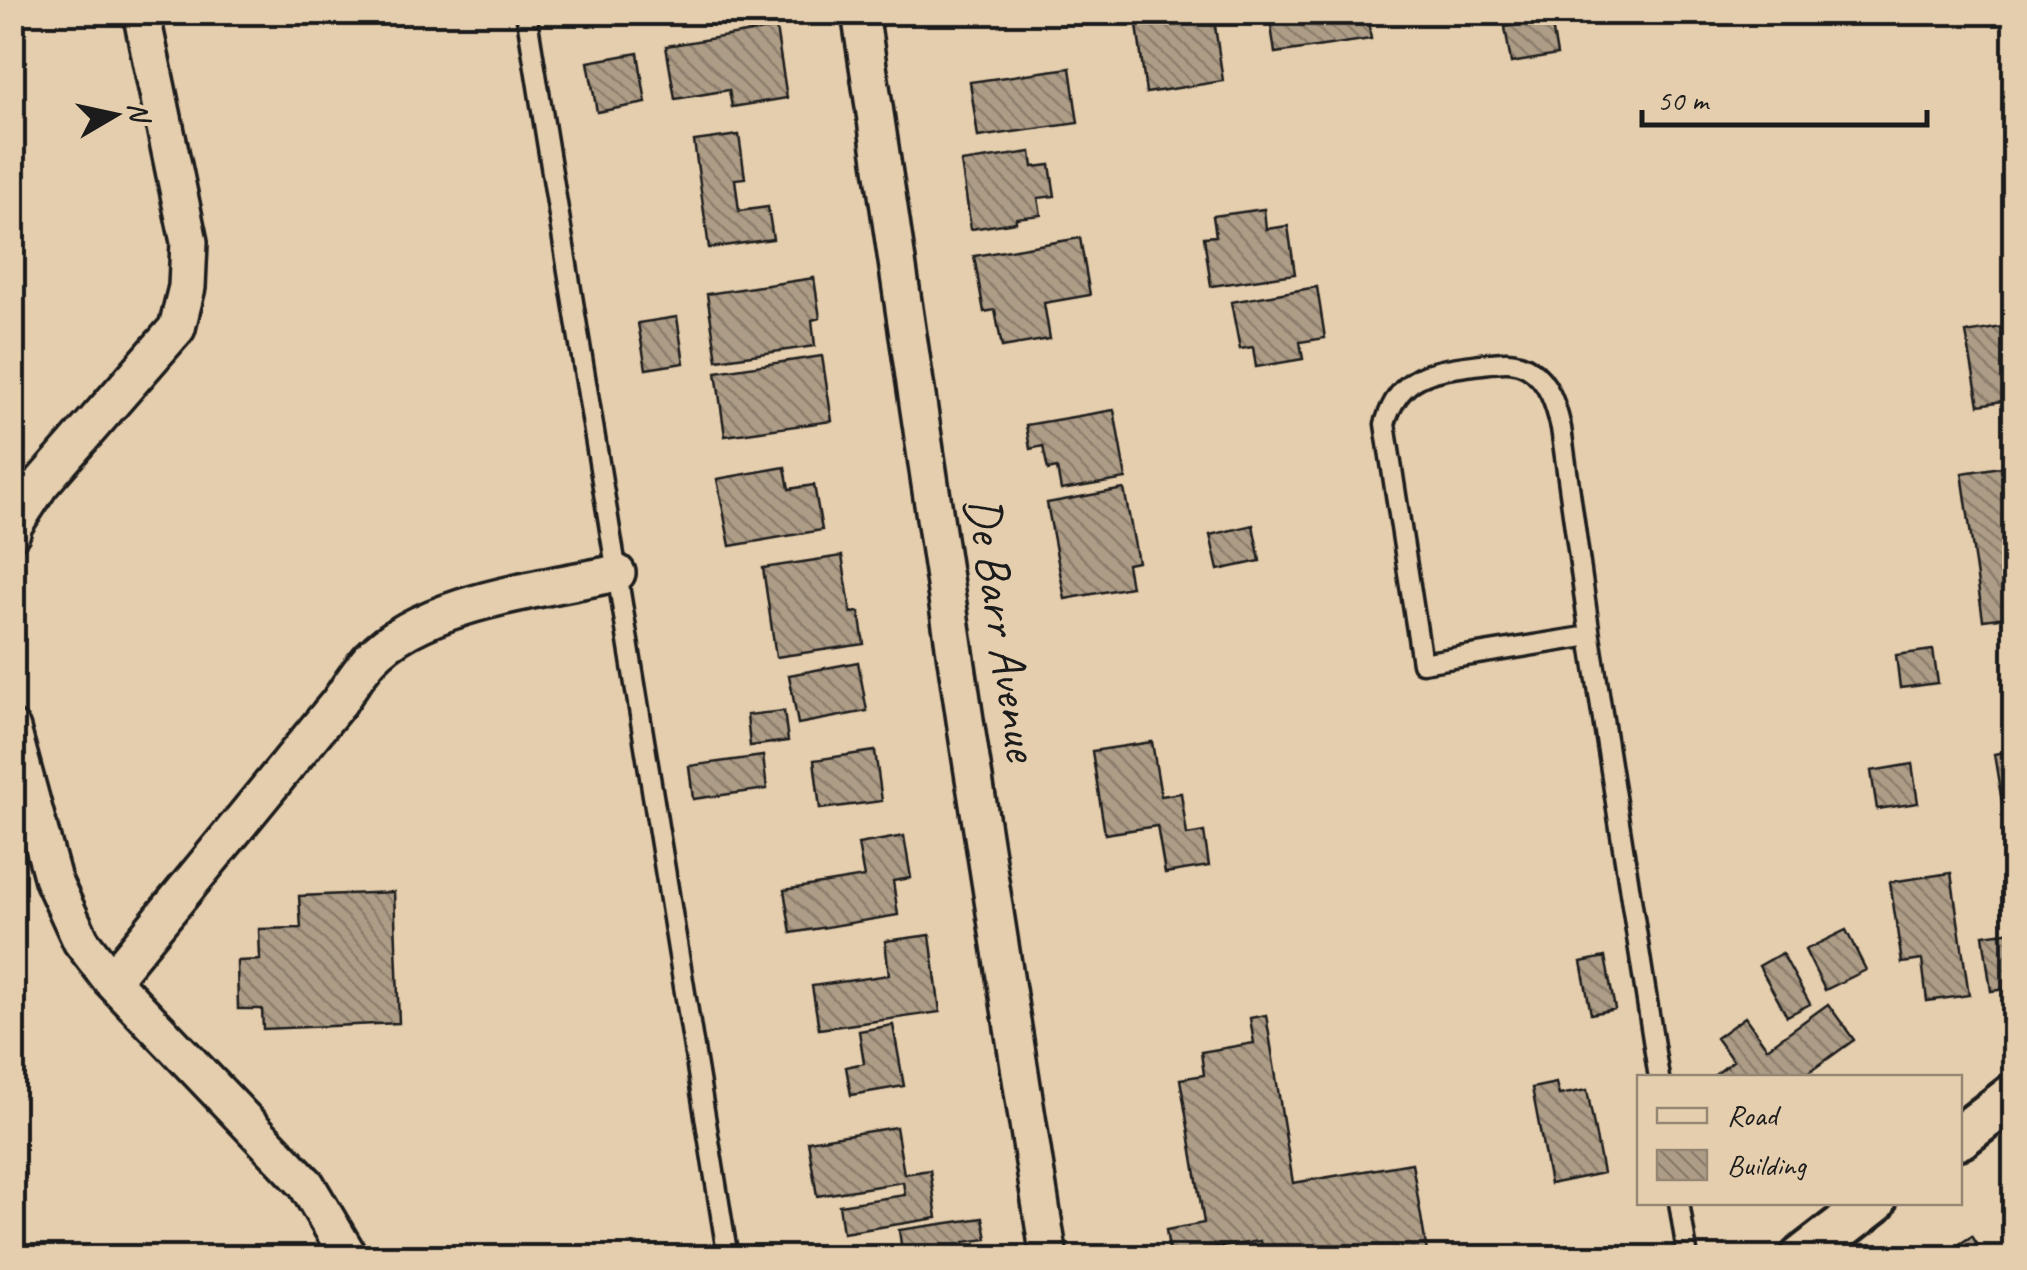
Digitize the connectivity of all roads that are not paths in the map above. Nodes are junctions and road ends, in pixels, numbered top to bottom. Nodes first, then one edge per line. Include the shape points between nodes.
1 (141, 12) edge
2 (526, 12) edge
3 (860, 12) edge
4 (12, 532) edge
5 (617, 573) junction
6 (1590, 636) junction
7 (12, 729) edge
8 (110, 980) junction
9 (1660, 1075) edge
10 (2014, 1094) edge
11 (1962, 1135) edge
12 (1679, 1205) edge
13 (1870, 1205) edge
14 (350, 1258) edge
15 (728, 1258) edge
16 (1049, 1258) edge
17 (1688, 1258) edge
18 (1802, 1258) edge

1 - 4 street via 189,242 187,287 176,328 40,486
2 - 5 lane
3 - 16 street, De Barr Avenue
5 - 8 street via 459,607 408,630 373,656
5 - 15 lane
6 - 6 lane via 1422,663 1385,424 1403,388 1424,374 1510,361 1542,380 1561,428
6 - 9 lane
7 - 8 street via 53,880 81,942
8 - 14 street via 306,1184
10 - 11 street
12 - 17 lane
13 - 18 street

